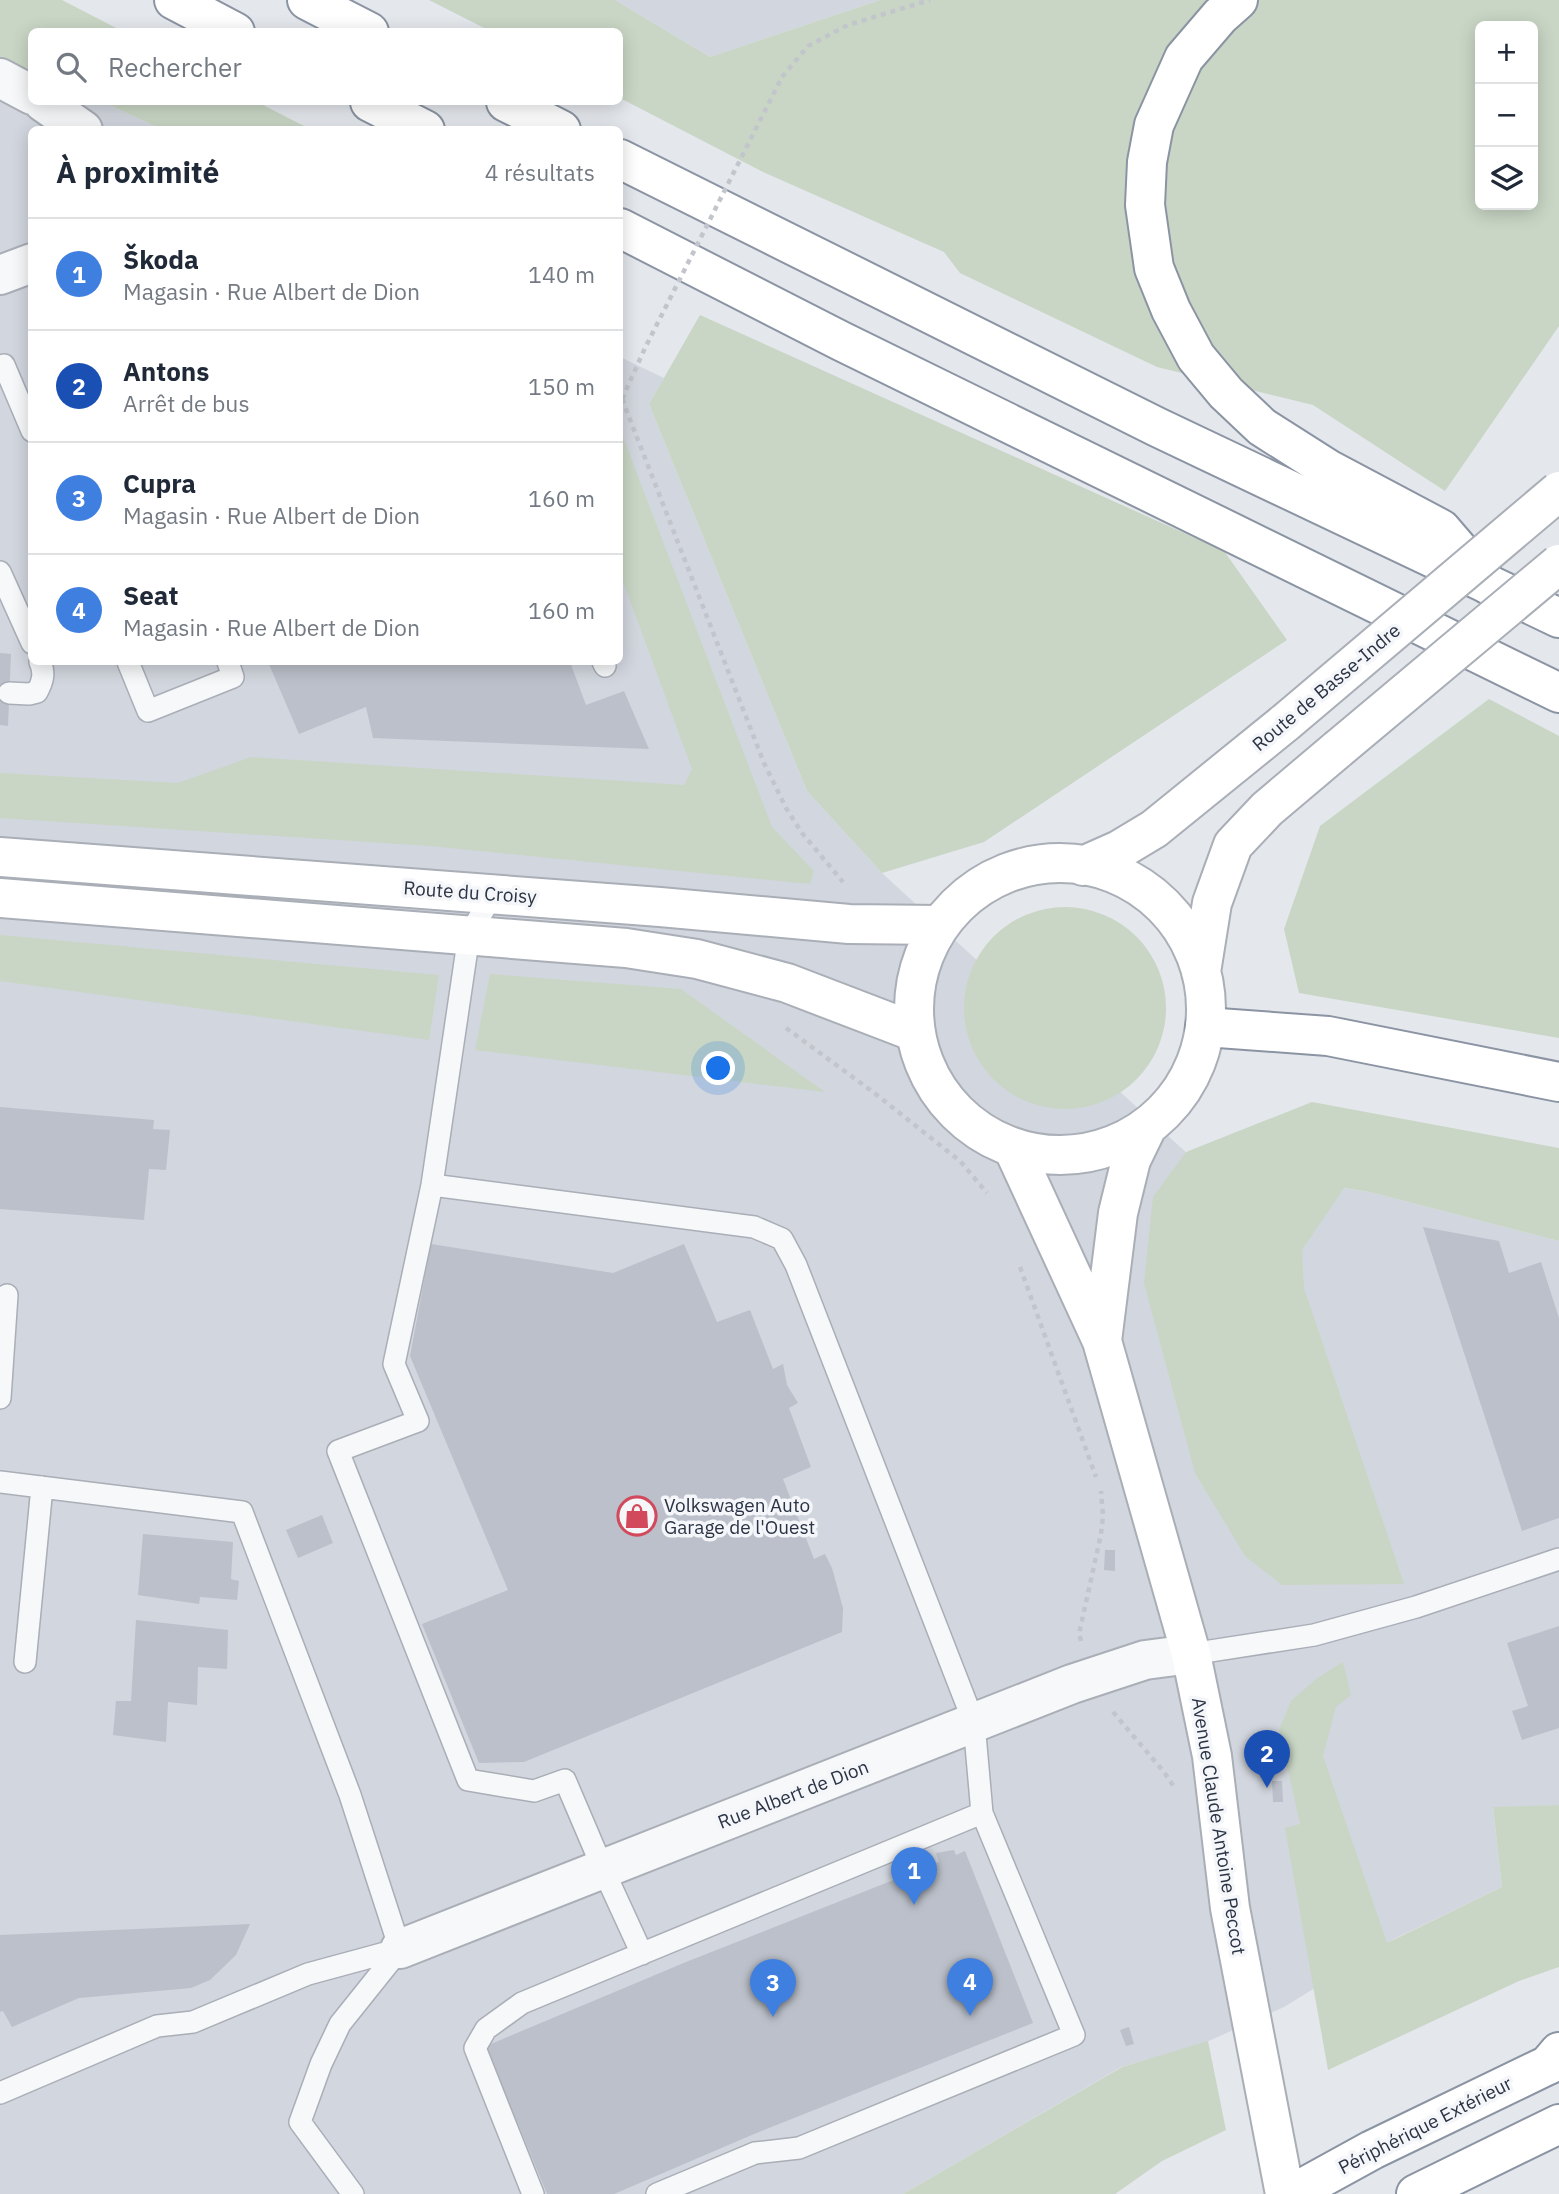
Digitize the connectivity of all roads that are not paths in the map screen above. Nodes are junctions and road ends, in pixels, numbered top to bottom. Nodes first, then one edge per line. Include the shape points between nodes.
1 (174, 0) edge
2 (307, 0) edge
3 (1238, 0) edge
4 (227, 28) edge
5 (361, 28) edge
6 (0, 78) edge
7 (28, 93) edge
8 (47, 105) edge
9 (376, 105) edge
10 (512, 105) edge
11 (77, 126) edge
12 (417, 126) edge
13 (553, 126) edge
14 (623, 160) edge
15 (623, 231) edge
16 (28, 264) edge
17 (0, 275) edge
18 (4, 365) dead end
19 (28, 422) edge
20 (1559, 491) edge
21 (1559, 565) edge
22 (0, 572) edge
23 (1489, 585) junction
24 (1559, 618) edge
25 (28, 634) edge
26 (41, 665) edge
27 (129, 665) edge
28 (229, 665) edge
29 (9, 693) dead end
30 (1559, 694) edge
31 (0, 857) edge
32 (1083, 866) junction
33 (493, 894) junction
34 (0, 898) edge
35 (940, 925) junction
36 (469, 935) junction
37 (1201, 972) junction
38 (1205, 1027) junction
39 (915, 1032) junction
40 (1559, 1082) edge
41 (1147, 1126) junction
42 (1013, 1148) junction
43 (432, 1185) junction
44 (7, 1294) dead end
45 (1102, 1341) junction
46 (0, 1398) edge
47 (0, 1482) edge
48 (42, 1487) junction
49 (1559, 1559) edge
50 (1191, 1654) junction
51 (26, 1662) dead end
52 (974, 1723) junction
53 (982, 1813) junction
54 (603, 1869) junction
55 (400, 1949) junction
56 (642, 1954) junction
57 (1556, 2059) edge
58 (0, 2093) edge
59 (1559, 2124) edge
60 (353, 2194) edge
61 (533, 2194) edge
62 (657, 2194) edge
63 (1285, 2194) edge
64 (1292, 2194) edge
65 (1416, 2194) edge

1 - 4 main road
2 - 5 main road
3 - 23 main road via 1184,58 1153,125 1145,205 1154,268 1171,310 1196,357 1262,427 1328,469 1441,529
6 - 7 street
8 - 11 street
9 - 12 main road
10 - 13 main road
14 - 23 main road via 1157,427
15 - 30 main road
16 - 17 street
18 - 19 lane
20 - 32 main road, Route de Basse-Indre, bridge via 1154,829
21 - 37 main road, bridge via 1267,809 1233,845 1212,903
22 - 25 lane
23 - 24 main road
26 - 29 lane via 43,681 37,692
27 - 28 lane via 148,711 233,677
31 - 33 main road, Route du Croisy
32 - 35 main road via 1029,866 1003,874 979,887
32 - 37 main road via 1110,873 1158,901 1186,938
33 - 35 main road, Route du Croisy via 849,924
33 - 36 lane
34 - 36 main road
35 - 39 main road via 922,958 914,994
36 - 39 main road via 626,948 696,959 787,983
36 - 43 lane
37 - 38 main road
38 - 40 main road via 1328,1036
38 - 41 main road via 1198,1058 1184,1087
39 - 42 main road via 925,1068 945,1100 971,1126
41 - 42 main road via 1109,1147 1065,1155
41 - 45 main road, Avenue Claude Antoine Peccot via 1131,1160 1118,1213
42 - 45 main road, Avenue Claude Antoine Peccot
43 - 52 lane via 754,1227 782,1239
43 - 54 lane via 394,1364 418,1421 338,1451 468,1780 534,1791 565,1780
44 - 46 lane
45 - 50 main road, Avenue Claude Antoine Peccot
47 - 48 lane
48 - 51 lane
48 - 55 lane via 242,1512 350,1795
49 - 50 lane via 1314,1635
50 - 52 street, Rue Albert de Dion via 1145,1660
50 - 63 main road, Avenue Claude Antoine Peccot via 1212,1756 1230,1908
52 - 53 lane
52 - 54 street, Rue Albert de Dion
53 - 56 lane
53 - 62 lane via 1074,2035 799,2148 755,2154
54 - 55 street, Rue Albert de Dion
54 - 56 lane
55 - 58 lane via 308,1974 193,2022 157,2026
55 - 60 lane via 340,2024 300,2122
56 - 61 lane via 522,2003 486,2029 475,2048
57 - 64 main road, Périphérique Extérieur
59 - 65 main road

